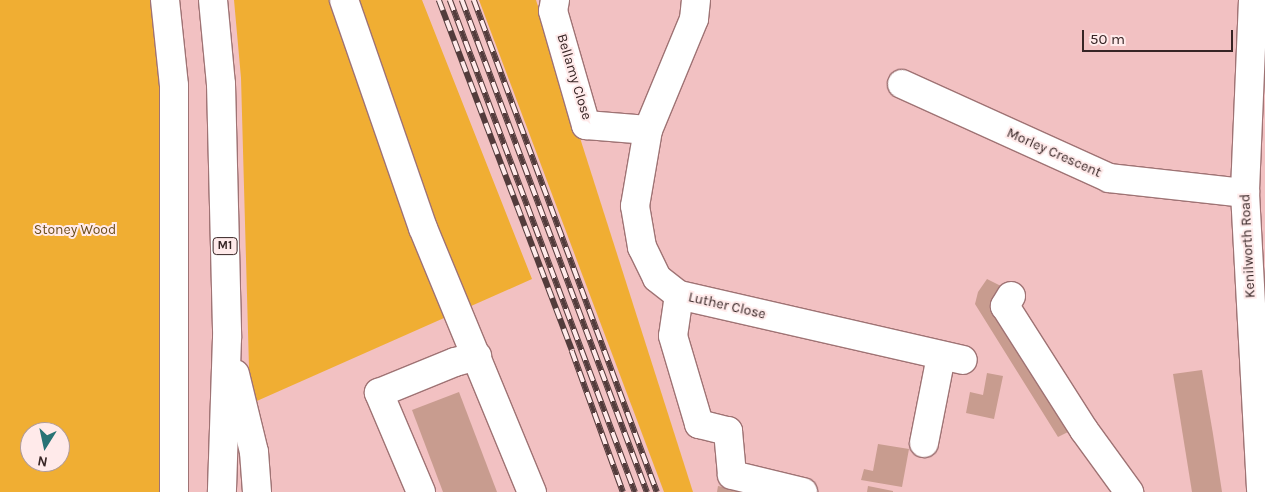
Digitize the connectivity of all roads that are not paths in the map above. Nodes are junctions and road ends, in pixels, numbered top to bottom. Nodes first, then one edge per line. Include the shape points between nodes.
1 (165, 0) edge
2 (213, 0) edge
3 (344, 0) edge
4 (555, 0) edge
5 (696, 0) edge
6 (1254, 0) edge
7 (902, 84) dead end
8 (648, 130) junction
9 (1245, 193) junction
10 (679, 294) junction
11 (1011, 296) dead end
12 (227, 338) junction
13 (477, 356) junction
14 (924, 443) dead end
15 (174, 492) edge
16 (222, 492) edge
17 (257, 492) edge
18 (422, 492) edge
19 (532, 492) edge
20 (803, 492) edge
21 (1129, 492) edge
22 (1261, 492) edge

1 - 15 main road via 174,86
2 - 12 main road, M1 via 221,84
3 - 13 main road via 423,228
4 - 8 main road, Bellamy Close via 554,11 586,125
5 - 8 main road, Luther Close via 694,19
6 - 9 main road, Kenilworth Road
7 - 9 main road, Morley Crescent via 1109,178
8 - 10 main road, Luther Close via 635,206 642,247 657,278
9 - 22 main road, Kenilworth Road
10 - 14 main road, Luther Close via 952,358
10 - 20 main road via 673,336 699,424 728,431 732,475
11 - 21 main road via 1005,306 1084,430
12 - 16 main road, M1
12 - 17 main road, M1 via 254,452
13 - 18 main road via 380,393
13 - 19 main road

